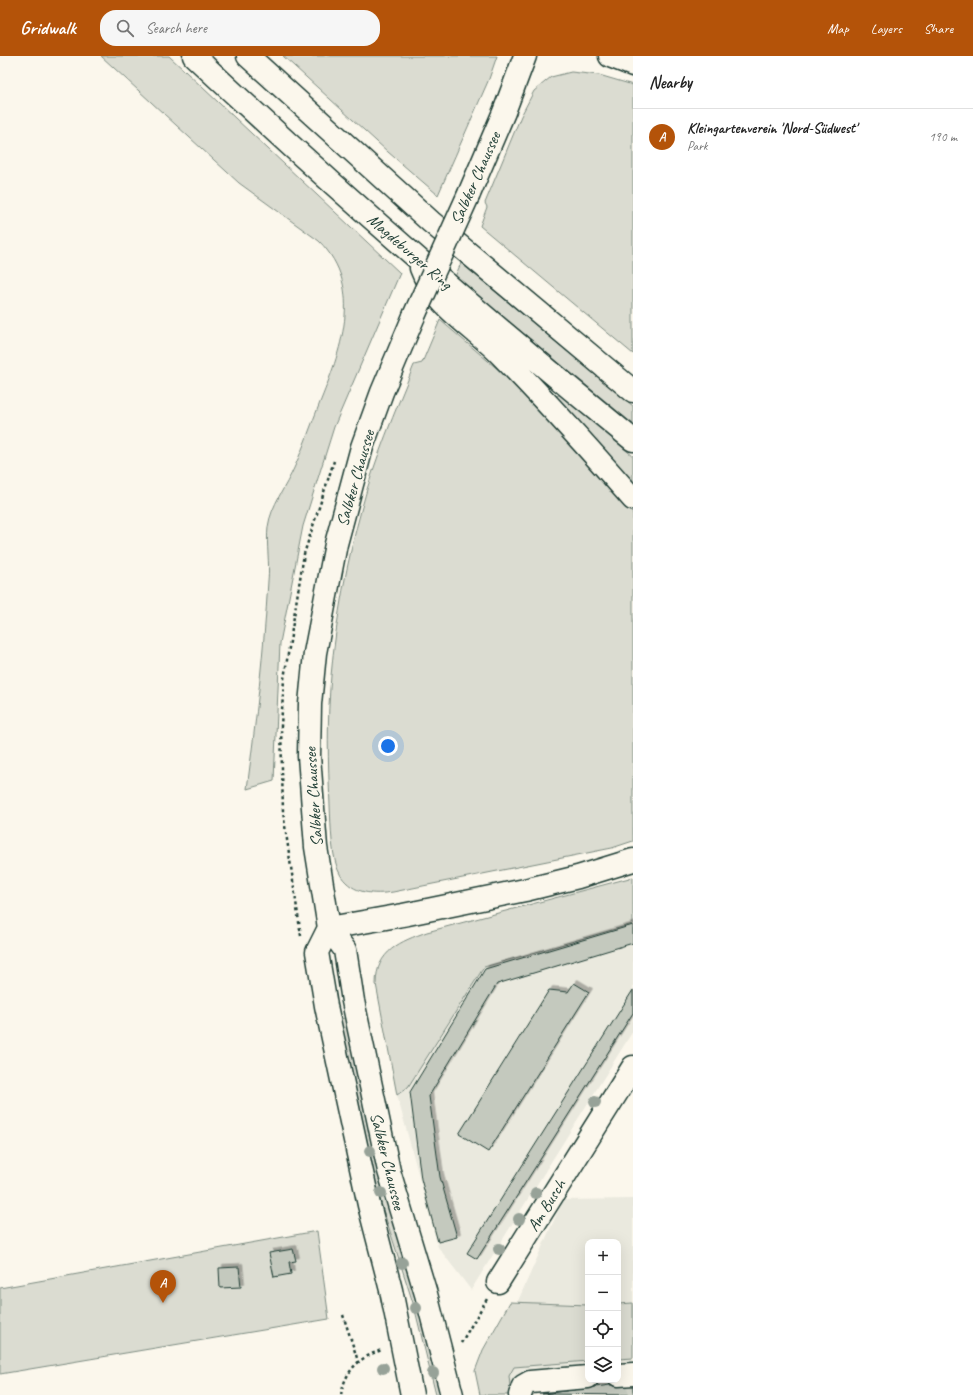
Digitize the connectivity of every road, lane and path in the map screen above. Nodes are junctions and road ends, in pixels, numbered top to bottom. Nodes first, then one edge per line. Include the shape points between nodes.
1 (194, 56) edge
2 (248, 56) edge
3 (525, 56) edge
4 (610, 56) edge
5 (633, 65) edge
6 (417, 257) junction
7 (633, 391) edge
8 (633, 440) edge
9 (633, 499) edge
10 (632, 860) edge
11 (329, 928) junction
12 (633, 1067) edge
13 (498, 1282) joint
14 (343, 1315) dead end
15 (402, 1343) junction
16 (460, 1345) dead end
17 (358, 1361) junction
18 (633, 1374) edge
19 (621, 1375) edge
20 (585, 1377) edge
21 (341, 1395) edge
22 (412, 1395) edge
23 (452, 1395) edge
24 (520, 1395) edge

1 - 6 main road, Magdeburger Ring
2 - 7 main road via 451,238
3 - 11 main road, Salbker Chaussee, bridge via 504,112 382,392 362,446 336,544 315,653 310,704 310,786 316,848
4 - 5 main road
6 - 8 main road, Magdeburger Ring
6 - 9 main road via 426,281 444,304 502,355
10 - 11 main road via 518,892
11 - 15 main road, Salbker Chaussee via 317,952 326,1006 368,1205
11 - 23 main road, Salbker Chaussee via 345,950 388,1171 426,1294
12 - 13 main road, Am Busch
13 - 16 path
14 - 17 path
15 - 17 path via 373,1352
15 - 22 main road, Salbker Chaussee
17 - 21 path via 346,1379
18 - 19 main road
20 - 24 main road via 530,1382 523,1386

